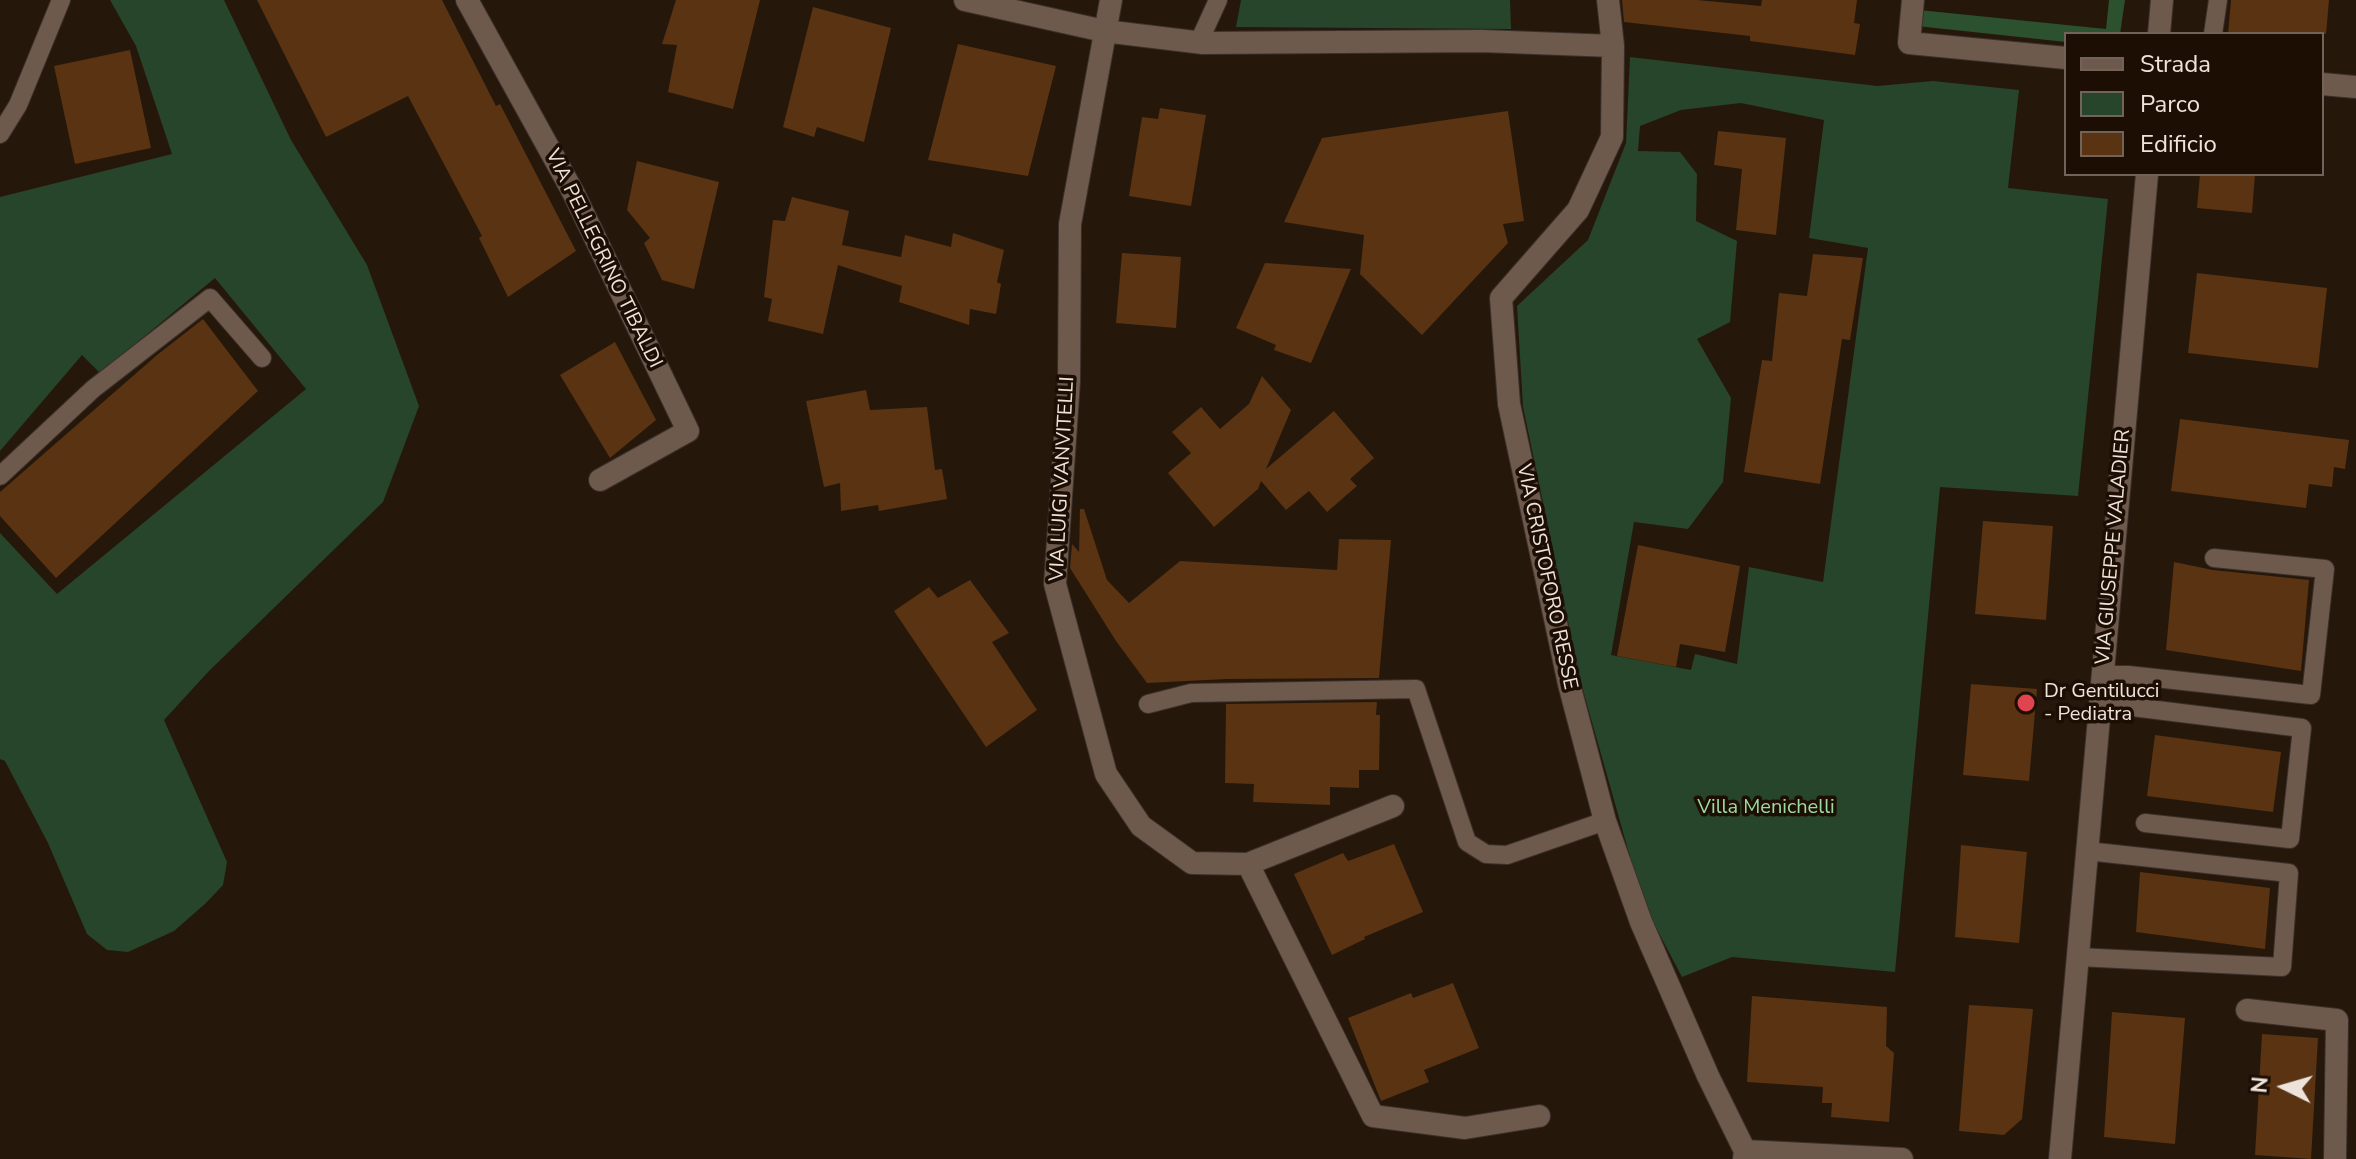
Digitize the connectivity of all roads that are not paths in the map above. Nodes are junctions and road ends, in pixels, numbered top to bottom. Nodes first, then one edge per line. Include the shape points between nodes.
1 (61, 0) edge
2 (467, 0) edge
3 (965, 0) edge
4 (1111, 0) edge
5 (1218, 0) edge
6 (1608, 0) edge
7 (1913, 0) edge
8 (2162, 0) edge
9 (2218, 0) edge
10 (1104, 31) junction
11 (2159, 32) edge
12 (2213, 32) edge
13 (1203, 43) junction
14 (1613, 46) junction
15 (2064, 58) edge
16 (2324, 84) edge
17 (2356, 87) edge
18 (0, 134) edge
19 (2147, 176) edge
20 (262, 358) dead end
21 (0, 476) edge
22 (600, 480) dead end
23 (2214, 558) dead end
24 (2103, 675) junction
25 (2100, 703) junction
26 (1148, 704) dead end
27 (1393, 806) dead end
28 (1605, 821) junction
29 (2145, 823) dead end
30 (2087, 851) junction
31 (1248, 864) junction
32 (2078, 957) junction
33 (2247, 1010) dead end
34 (1539, 1116) dead end
35 (1747, 1156) edge
36 (1902, 1159) edge
37 (2060, 1159) edge
38 (2335, 1159) edge

1 - 18 lane via 18,105
2 - 22 street, VIA PELLEGRINO TIBALDI via 573,192 688,431
3 - 10 street
4 - 10 street, VIA LUIGI VANVITELLI
5 - 13 lane
6 - 14 street, VIA CRISTOFORO RESSE
7 - 15 street via 1909,43
8 - 11 street
9 - 12 lane
10 - 13 street
10 - 31 street, VIA LUIGI VANVITELLI via 1070,224 1069,381 1055,584 1106,774 1141,826 1192,863
13 - 14 street via 1482,41
14 - 28 street, VIA CRISTOFORO RESSE via 1612,137 1578,210 1501,298 1509,404 1569,684
16 - 17 street
19 - 24 street, VIA GIUSEPPE VALADIER
20 - 21 lane via 210,298 93,389
23 - 24 lane via 2325,569 2311,695
24 - 25 street, VIA GIUSEPPE VALADIER
25 - 29 lane via 2302,728 2290,839
25 - 30 street, VIA GIUSEPPE VALADIER
26 - 28 lane via 1191,693 1416,689 1467,842 1486,854 1507,855
27 - 31 street, VIA LUIGI VANVITELLI
28 - 35 street, VIA CRISTOFORO RESSE via 1641,922
30 - 32 street, VIA GIUSEPPE VALADIER
30 - 32 lane via 2289,873 2282,967
31 - 34 street via 1373,1116 1465,1128
32 - 37 street, VIA GIUSEPPE VALADIER
33 - 38 street via 2337,1020
35 - 36 street

